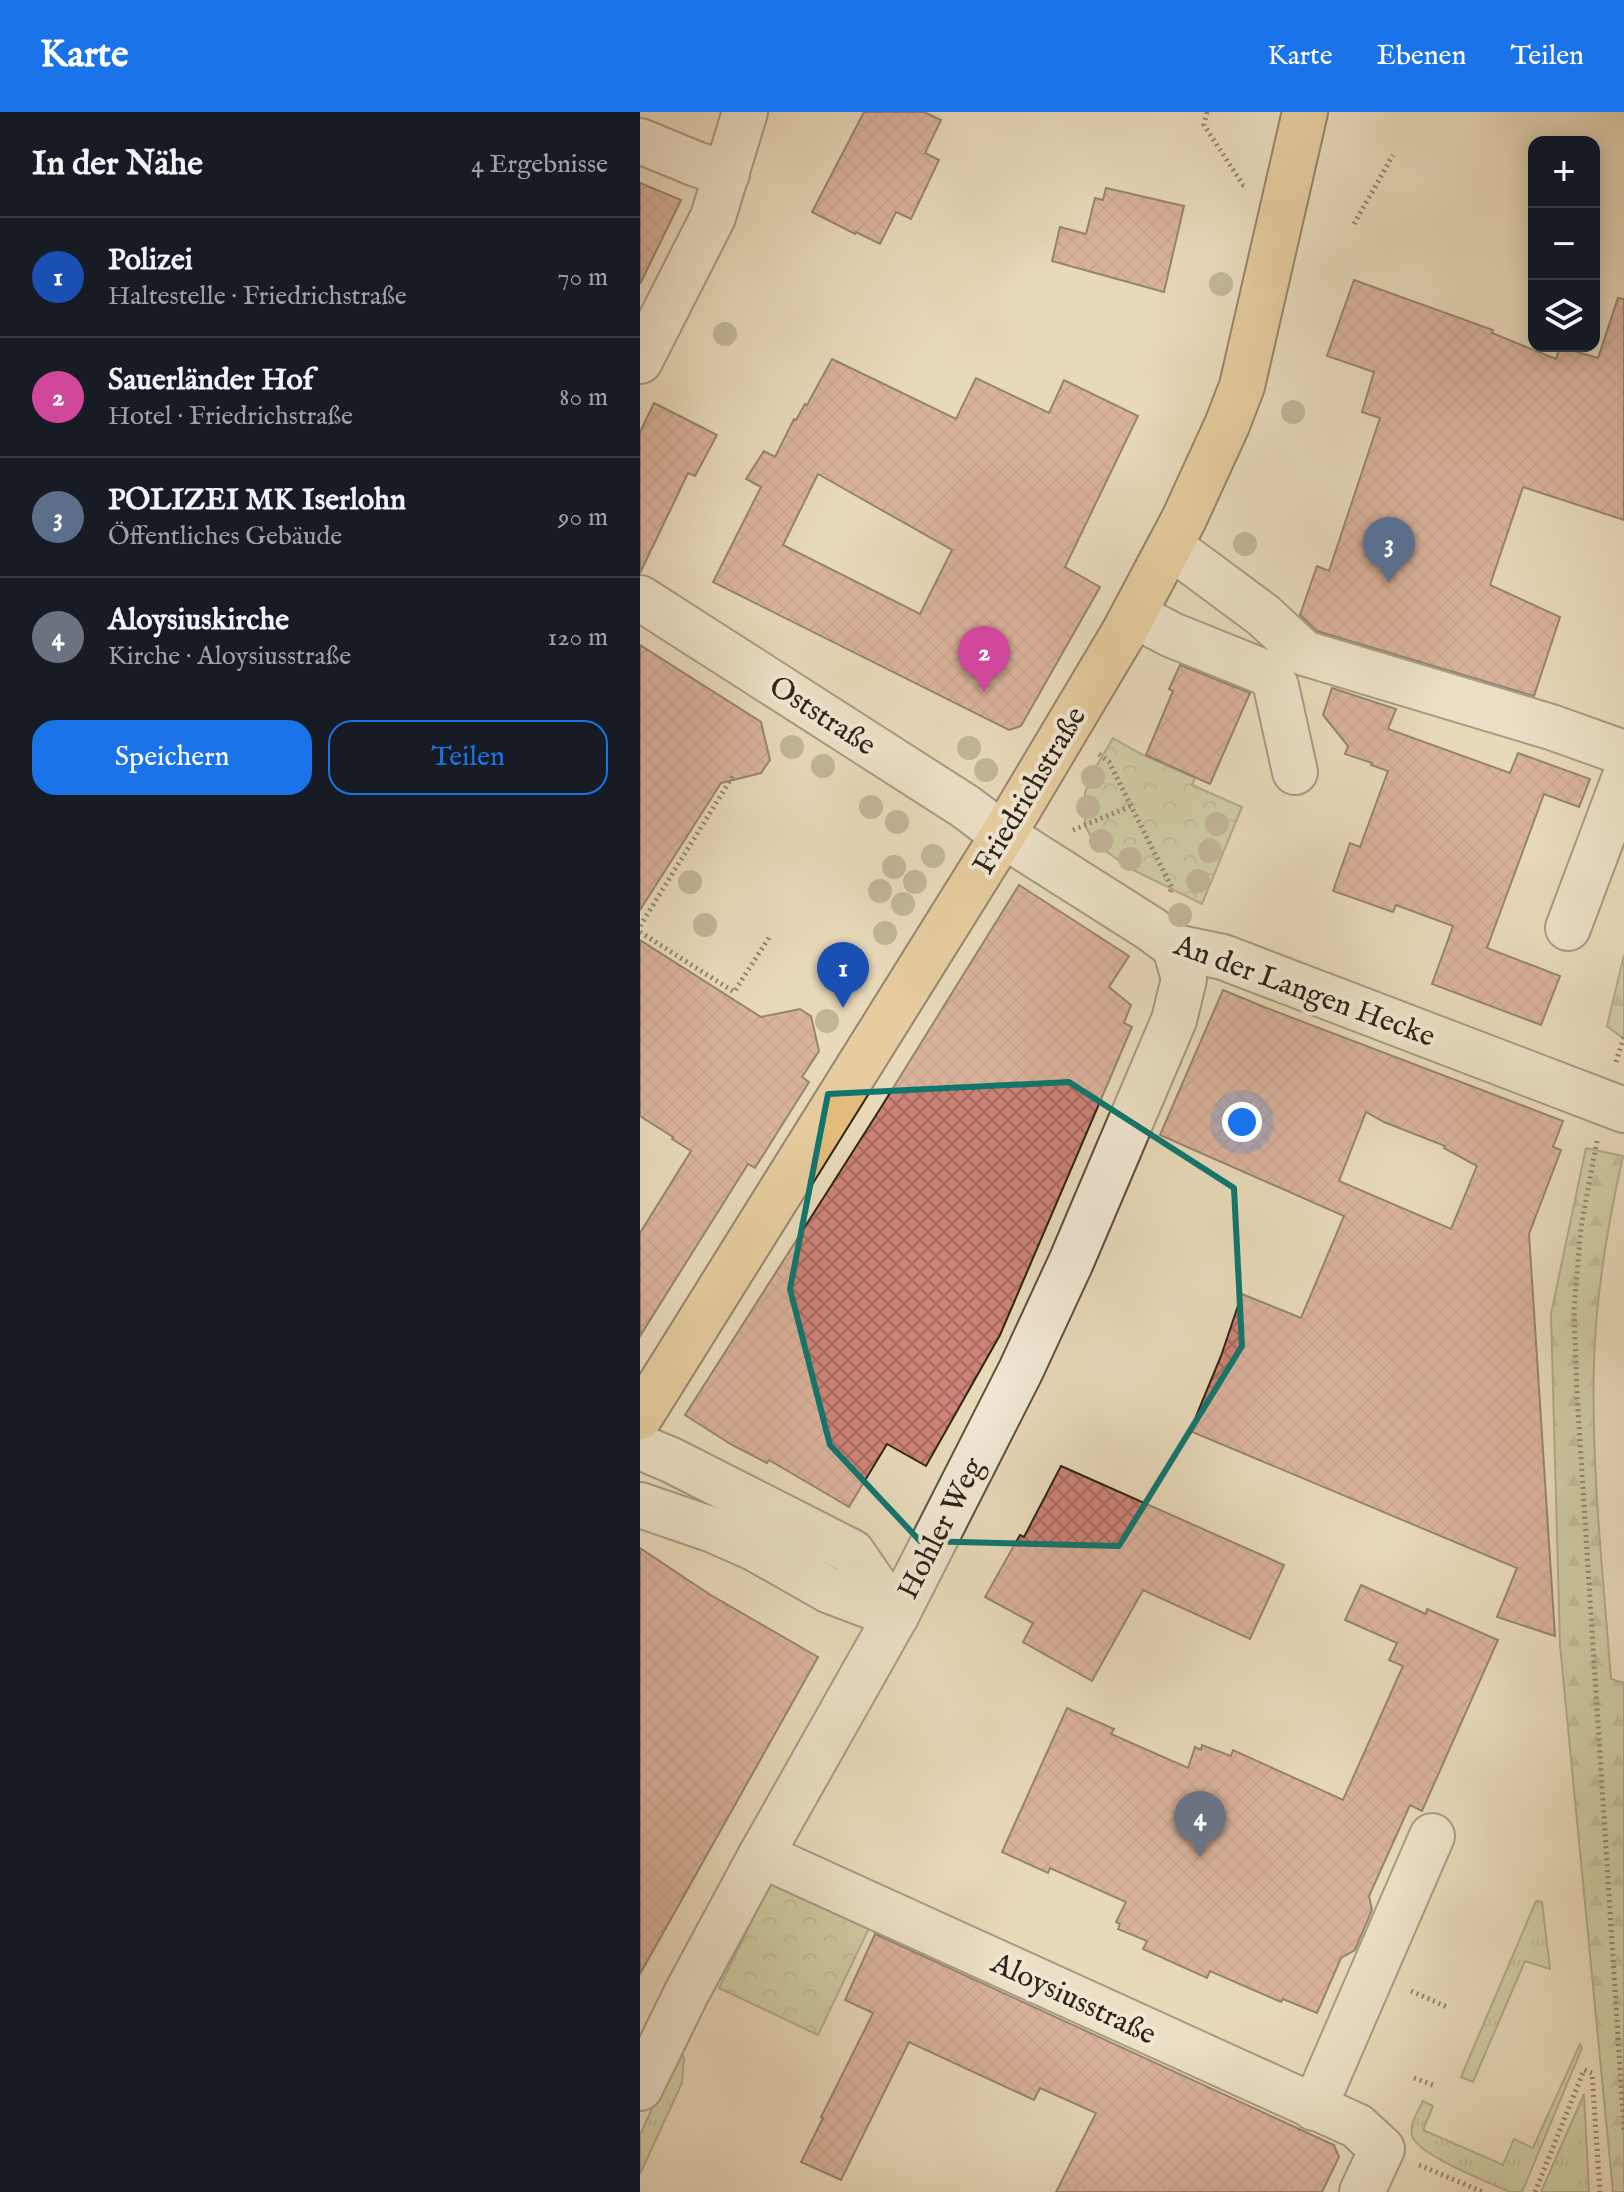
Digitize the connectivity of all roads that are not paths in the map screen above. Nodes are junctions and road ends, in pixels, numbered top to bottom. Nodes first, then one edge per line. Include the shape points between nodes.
1 (745, 112) edge
2 (1305, 112) edge
3 (640, 141) edge
4 (727, 174) junction
5 (640, 361) edge
6 (1170, 546) junction
7 (640, 598) edge
8 (1134, 615) junction
9 (1624, 753) edge
10 (1295, 772) dead end
11 (1624, 779) edge
12 (1003, 835) junction
13 (1568, 928) dead end
14 (1175, 947) junction
15 (1614, 1106) edge
16 (640, 1417) edge
17 (640, 1447) edge
18 (640, 1505) edge
19 (896, 1616) junction
20 (1432, 1836) dead end
21 (761, 1855) junction
22 (640, 2088) edge
23 (1314, 2108) junction
24 (1362, 2192) edge

1 - 4 street
2 - 6 main road, Friedrichstraße via 1242,386
3 - 4 street
4 - 5 street via 713,217
6 - 8 main road, Friedrichstraße
6 - 9 street via 1263,615 1304,653
7 - 12 street, Oststraße
8 - 10 street via 1269,674
8 - 12 main road, Friedrichstraße
11 - 13 street
12 - 14 street, An der Langen Hecke
12 - 16 main road, Friedrichstraße
14 - 15 street, An der Langen Hecke via 1223,957
14 - 19 street, Hohler Weg via 1184,979 1174,1020 1021,1370
17 - 19 street via 852,1552
18 - 19 street via 713,1530 830,1591
19 - 21 street, Hohler Weg
20 - 23 street
21 - 22 street, Hohler Weg
21 - 23 street, Aloysiusstraße
23 - 24 street, Aloysiusstraße via 1357,2126 1382,2149

